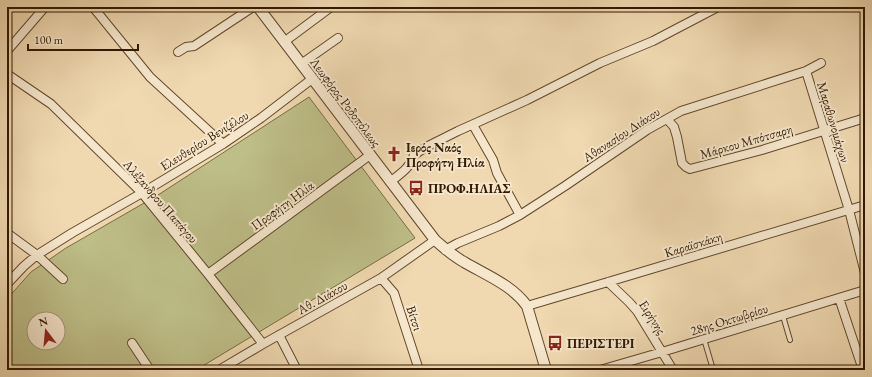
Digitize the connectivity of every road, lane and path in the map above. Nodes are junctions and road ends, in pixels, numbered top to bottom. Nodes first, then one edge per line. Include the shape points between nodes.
1 (45, 7) edge
2 (93, 7) edge
3 (253, 7) edge
4 (258, 7) edge
5 (331, 7) edge
6 (718, 7) edge
7 (338, 38) dead end
8 (284, 42) junction
9 (7, 51) edge
10 (178, 52) dead end
11 (821, 63) dead end
12 (300, 64) junction
13 (806, 71) junction
14 (7, 74) edge
15 (312, 79) junction
16 (865, 118) edge
17 (667, 119) junction
18 (473, 125) junction
19 (824, 131) junction
20 (223, 144) junction
21 (370, 155) junction
22 (390, 182) junction
23 (142, 193) junction
24 (865, 205) edge
25 (849, 210) junction
26 (520, 215) junction
27 (7, 233) edge
28 (434, 240) junction
29 (445, 250) junction
30 (37, 255) junction
31 (865, 273) edge
32 (208, 274) junction
33 (381, 278) junction
34 (63, 279) dead end
35 (608, 282) junction
36 (7, 284) edge
37 (865, 290) edge
38 (840, 298) junction
39 (527, 306) junction
40 (783, 316) junction
41 (279, 335) junction
42 (704, 339) junction
43 (790, 340) dead end
44 (132, 343) dead end
45 (263, 344) junction
46 (662, 352) junction
47 (712, 366) dead end
48 (150, 370) edge
49 (219, 370) edge
50 (298, 370) edge
51 (419, 370) edge
52 (546, 370) edge
53 (600, 370) edge
54 (673, 370) edge
55 (863, 370) edge

1 - 9 street
2 - 20 street via 150,77
3 - 10 street via 194,46
4 - 8 street, Λεωφόρος Ροδοπόλεως
5 - 8 street
6 - 18 street
7 - 12 street
8 - 12 street, Λεωφόρος Ροδοπόλεως
11 - 13 street, Αθανασίου Διάκου
12 - 15 street, Λεωφόρος Ροδοπόλεως
13 - 17 street, Αθανασίου Διάκου via 680,111
13 - 19 street, Μαραθωνομάχων
14 - 23 street, Αλέξανδρου Παπάγου via 51,104
15 - 20 street, Ελευθερίου Βενιζέλου
15 - 21 street, Λεωφόρος Ροδοπόλεως
16 - 19 street, Μάρκου Μπότσαρη
17 - 19 street, Μάρκου Μπότσαρη via 674,127 682,163 690,169
17 - 26 street, Αθανασίου Διάκου
18 - 22 street via 414,154 409,166
18 - 26 street
19 - 25 street, Μαραθωνομάχων
20 - 23 street, Ελευθερίου Βενιζέλου
21 - 22 street, Λεωφόρος Ροδοπόλεως
21 - 32 street, Προφήτη Ηλία
22 - 28 street, Λεωφόρος Ροδοπόλεως
23 - 30 street, Ελευθερίου Βενιζέλου
23 - 32 street, Αλέξανδρου Παπάγου
24 - 25 street, Καραϊσκάκη
25 - 31 street, Μαραθωνομάχων
25 - 35 street, Καραϊσκάκη
26 - 29 street, Αθανασίου Διάκου
27 - 30 street
28 - 29 street, Λεωφόρος Ροδοπόλεως
28 - 33 street, Αθ. Διάκου
29 - 39 street, Λεωφόρος Ροδοπόλεως via 512,290
30 - 34 street
30 - 36 street, Ελευθερίου Βενιζέλου
32 - 45 street, Αλέξανδρου Παπάγου
33 - 41 street, Αθ. Διάκου
33 - 51 street, Βίτσι via 394,293
35 - 39 street, Καραϊσκάκη
35 - 46 street, Ειρήνης via 637,311
37 - 38 street, 28ης Οκτωβρίου
38 - 40 street, 28ης Οκτωβρίου
38 - 55 street
39 - 52 street, Λεωφόρος Ροδοπόλεως
40 - 42 street, 28ης Οκτωβρίου
40 - 43 lane
41 - 45 street, Αθ. Διάκου
41 - 50 street
42 - 46 street, 28ης Οκτωβρίου
42 - 47 lane
44 - 48 street
45 - 49 street, Αθ. Διάκου
46 - 53 street, 28ης Οκτωβρίου
46 - 54 street, Ειρήνης

